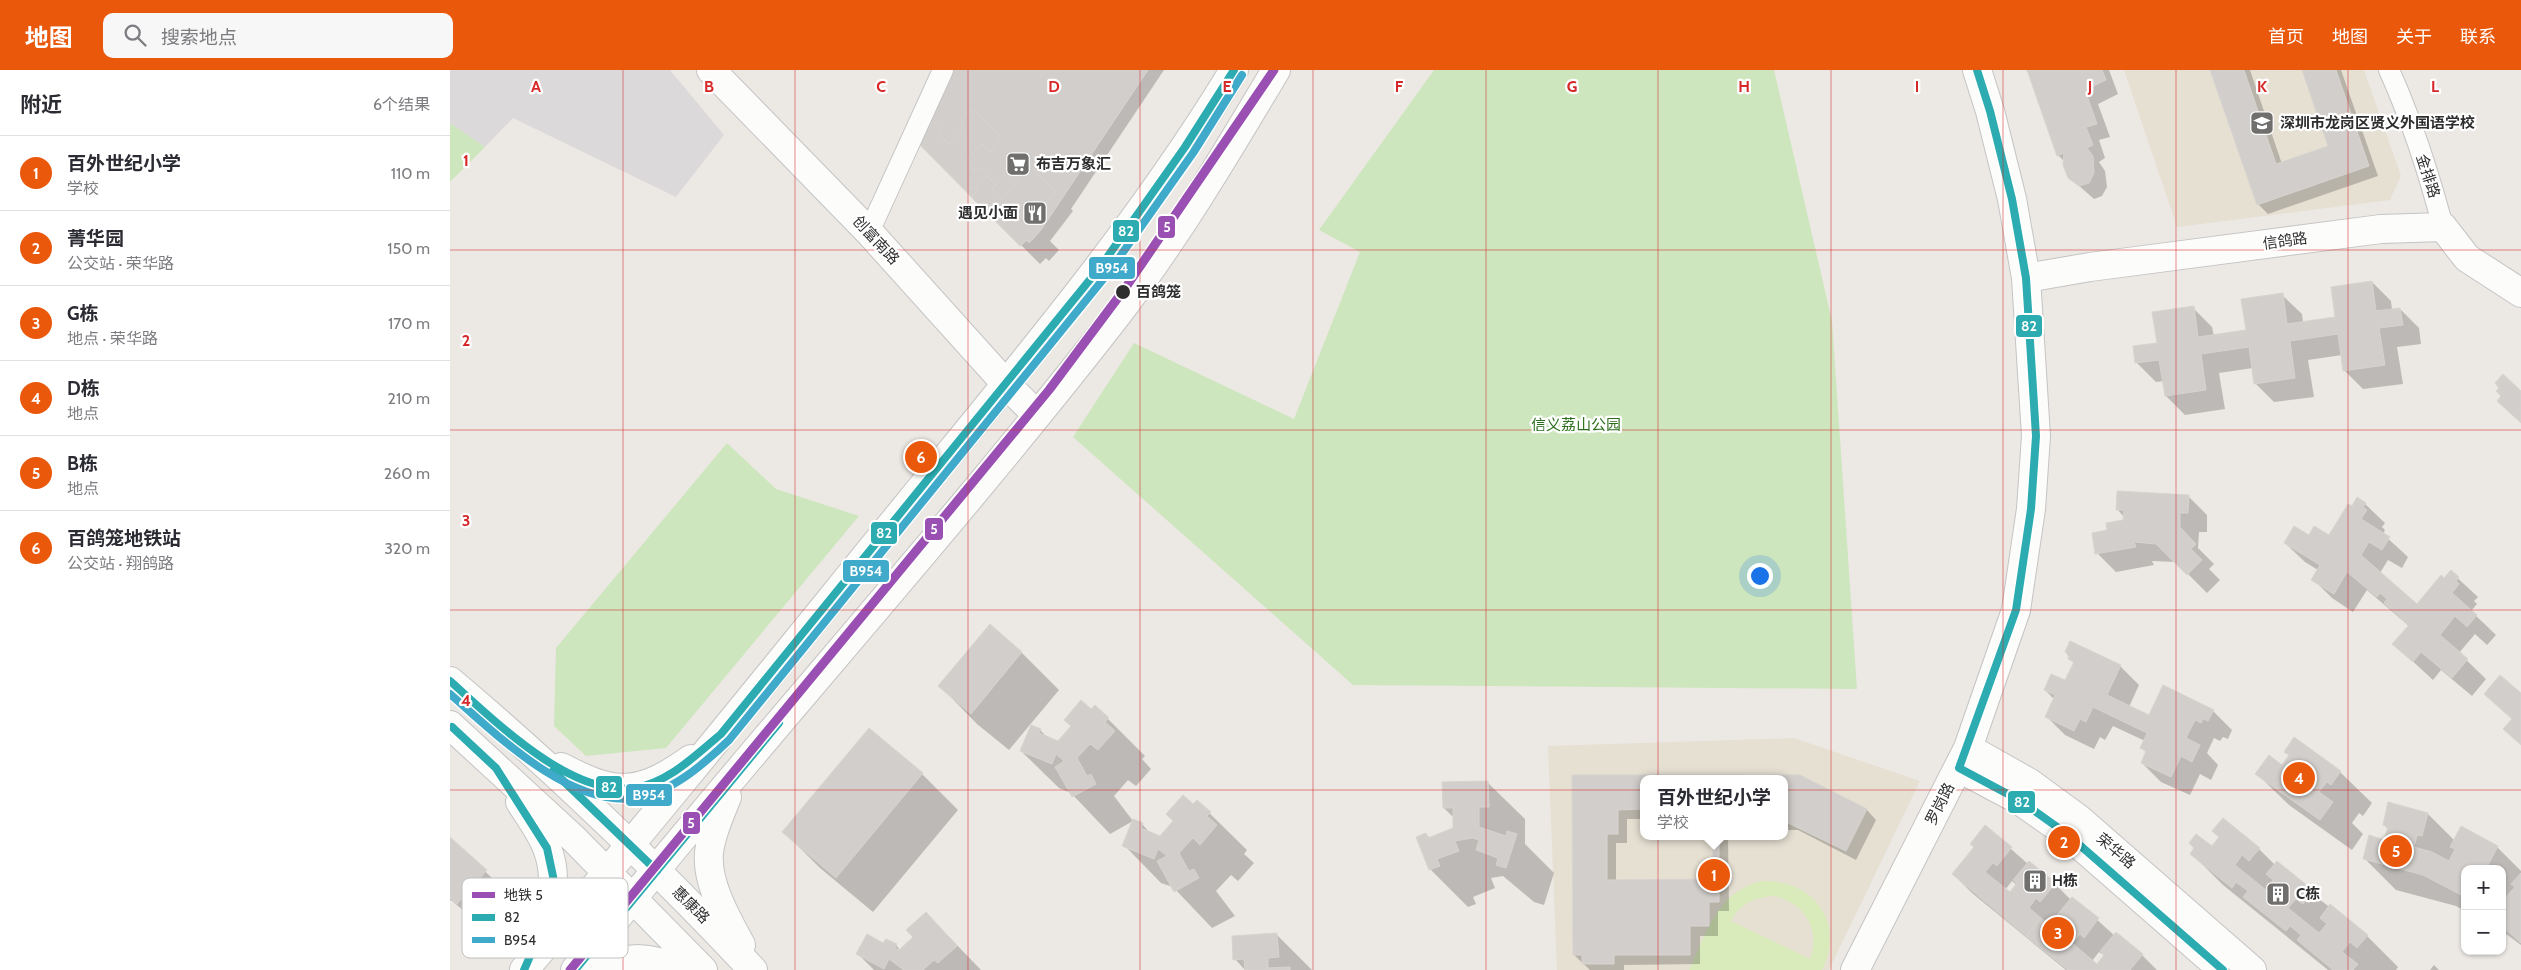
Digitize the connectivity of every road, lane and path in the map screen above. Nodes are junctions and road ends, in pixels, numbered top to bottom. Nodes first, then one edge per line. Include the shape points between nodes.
1 (711, 70) edge
2 (942, 70) edge
3 (1234, 70) edge
4 (1276, 70) edge
5 (1977, 70) edge
6 (2389, 70) edge
7 (2443, 227) junction
8 (869, 232) junction
9 (2026, 278) junction
10 (2521, 293) edge
11 (1006, 384) junction
12 (1036, 414) junction
13 (450, 681) edge
14 (450, 726) edge
15 (721, 734) junction
16 (528, 748) junction
17 (1963, 758) junction
18 (496, 768) junction
19 (742, 768) junction
20 (629, 845) junction
21 (656, 871) junction
22 (606, 872) junction
23 (554, 878) edge
24 (601, 878) edge
25 (612, 878) edge
26 (628, 893) edge
27 (634, 899) junction
28 (628, 906) edge
29 (529, 958) edge
30 (534, 958) edge
31 (585, 958) edge
32 (524, 970) edge
33 (575, 970) edge
34 (596, 970) edge
35 (682, 970) edge
36 (703, 970) edge
37 (754, 970) edge
38 (1855, 970) edge
39 (2223, 970) edge
40 (2252, 970) edge

1 - 8 street, 创富南路
2 - 8 street
3 - 11 street via 1101,266
4 - 12 street via 1158,258
5 - 9 street, 罗岗路 via 2012,198
6 - 7 street, 金排路 via 2405,105
7 - 9 street, 信鸽路 via 2382,229
7 - 10 street via 2467,258
8 - 11 street, 创富南路
9 - 17 street, 罗岗路 via 2036,436 2032,509 2016,610
11 - 12 street, 创富南路
11 - 15 street
12 - 19 street
13 - 16 street, 惠康路
14 - 18 street
15 - 16 street via 676,769 655,781 632,788 593,783
15 - 20 street
16 - 20 street, 惠康路
17 - 38 street, 罗岗路
17 - 39 street, 荣华路 via 2067,834
17 - 40 street, 荣华路 via 2030,783 2079,819
18 - 22 street
18 - 23 street via 547,848
19 - 21 street
19 - 37 street via 719,816 709,855 715,888
20 - 21 street, 惠康路
20 - 22 street
21 - 27 street
21 - 37 street, 惠康路
22 - 24 street
22 - 25 street
26 - 27 street
27 - 28 street
27 - 36 street
29 - 32 street
30 - 32 street
31 - 33 street
34 - 35 street via 615,962 647,958

